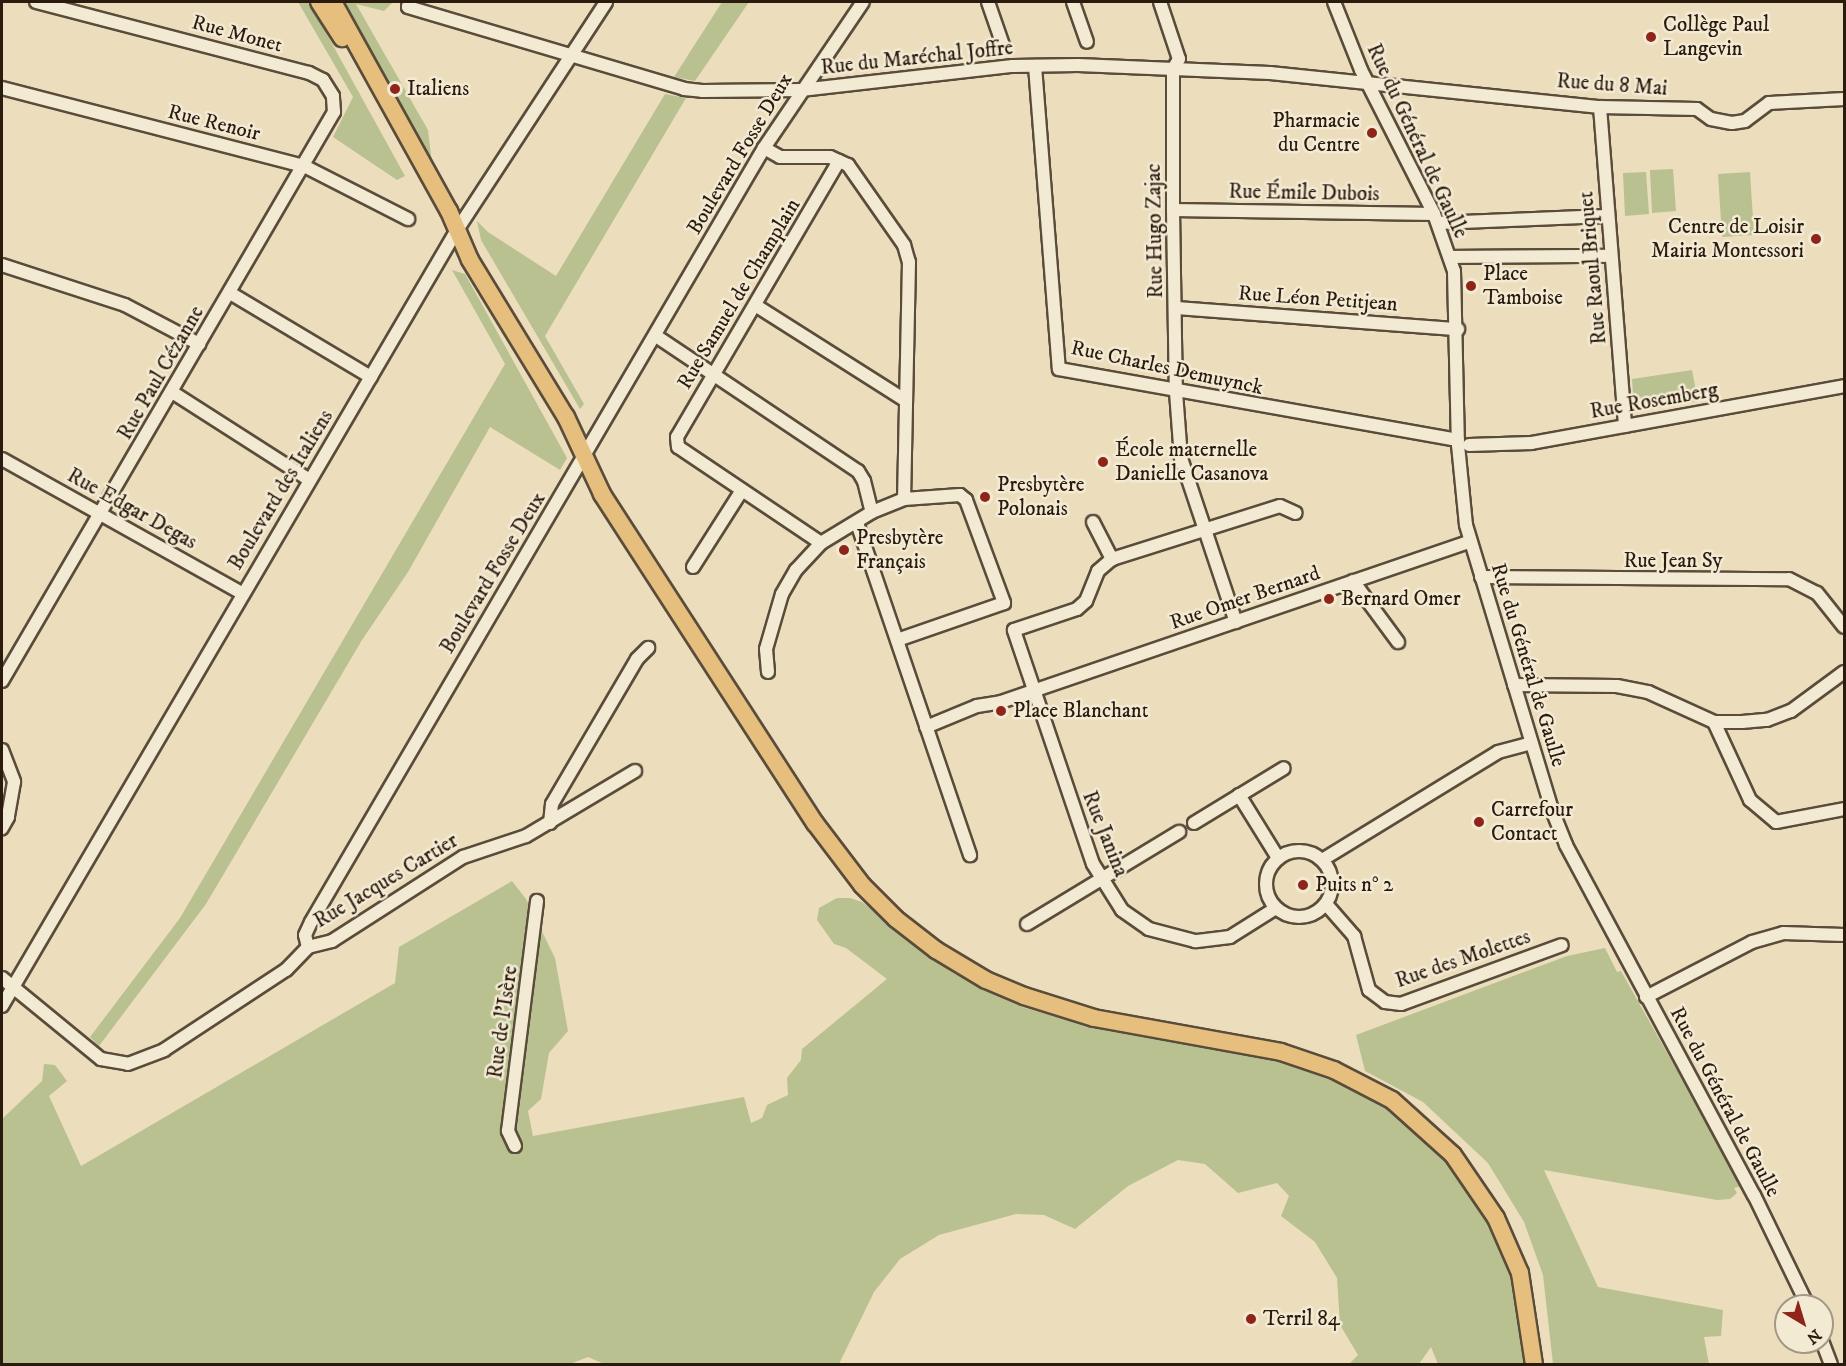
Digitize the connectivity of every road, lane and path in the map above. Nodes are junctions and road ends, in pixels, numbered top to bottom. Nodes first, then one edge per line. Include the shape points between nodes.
1 (36, 2) edge
2 (319, 2) edge
3 (333, 2) edge
4 (606, 2) edge
5 (863, 2) edge
6 (988, 2) edge
7 (1073, 2) edge
8 (1160, 2) edge
9 (1334, 2) edge
10 (409, 4) edge
11 (1087, 42) dead end
12 (1003, 45) dead end
13 (571, 54) junction
14 (1035, 66) junction
15 (1173, 69) junction
16 (369, 71) junction
17 (323, 80) joint
18 (1368, 84) junction
19 (2, 88) edge
20 (801, 90) junction
21 (1845, 99) edge
22 (1600, 107) junction
23 (764, 148) junction
24 (838, 161) junction
25 (304, 166) junction
26 (1173, 210) junction
27 (1606, 216) junction
28 (408, 219) dead end
29 (1436, 219) junction
30 (457, 230) junction
31 (1611, 256) junction
32 (1450, 257) junction
33 (2, 265) edge
34 (230, 292) junction
35 (755, 304) junction
36 (1176, 308) junction
37 (1458, 329) junction
38 (656, 336) junction
39 (200, 344) junction
40 (713, 374) junction
41 (371, 377) junction
42 (1845, 386) edge
43 (172, 392) junction
44 (1176, 392) junction
45 (906, 401) junction
46 (1625, 426) junction
47 (1464, 443) junction
48 (585, 455) junction
49 (2, 459) edge
50 (308, 479) junction
51 (742, 490) junction
52 (904, 499) junction
53 (872, 512) junction
54 (1296, 513) dead end
55 (102, 514) junction
56 (1093, 522) dead end
57 (857, 523) junction
58 (1205, 529) junction
59 (1469, 542) junction
60 (821, 543) junction
61 (1112, 559) junction
62 (693, 567) dead end
63 (1481, 577) junction
64 (1353, 581) junction
65 (242, 593) junction
66 (1236, 622) junction
67 (1845, 627) edge
68 (897, 640) junction
69 (1398, 642) dead end
70 (648, 648) dead end
71 (768, 672) dead end
72 (1845, 672) edge
73 (2, 681) edge
74 (1514, 685) junction
75 (1034, 691) junction
76 (1714, 722) junction
77 (926, 727) junction
78 (1531, 743) junction
79 (2, 750) edge
80 (1284, 768) dead end
81 (635, 771) dead end
82 (1239, 795) junction
83 (1845, 809) edge
84 (550, 823) junction
85 (1194, 823) dead end
86 (2, 828) edge
87 (1179, 832) dead end
88 (970, 855) dead end
89 (1278, 858) junction
90 (1322, 860) junction
91 (1100, 879) junction
92 (537, 901) dead end
93 (1326, 904) junction
94 (1276, 909) junction
95 (1027, 924) dead end
96 (1845, 935) edge
97 (1562, 945) dead end
98 (308, 947) junction
99 (2, 978) edge
100 (13, 987) junction
101 (1646, 997) junction
102 (2, 1006) edge
103 (515, 1146) dead end
104 (1803, 1294) edge
105 (1534, 1365) edge

1 - 17 street, Rue Monet
2 - 16 main road via 342,40
3 - 16 main road
4 - 13 street, Boulevard des Italiens
5 - 20 street, Boulevard Fosse Deux
6 - 12 street
7 - 11 street
8 - 15 street, Rue Hugo Zajac via 1179,59
9 - 18 street, Rue du Général de Gaulle
10 - 13 street, Rue du Maréchal Joffre
13 - 20 street, Rue du Maréchal Joffre via 684,89
13 - 30 street, Boulevard des Italiens
14 - 15 street, Rue du Maréchal Joffre
14 - 20 street, Rue du Maréchal Joffre via 931,73
14 - 44 street, Rue Charles Demuynck via 1059,369
15 - 18 street, Rue du Maréchal Joffre
15 - 26 street, Rue Hugo Zajac
16 - 30 main road
17 - 25 street, Rue Paul Cézanne via 333,96 334,112
18 - 22 street, Rue du 8 Mai
18 - 29 street, Rue du Général de Gaulle
19 - 25 street, Rue Renoir
20 - 23 street, Boulevard Fosse Deux
21 - 22 street, Rue du 8 Mai via 1770,103 1745,121 1732,123 1711,119 1697,109
22 - 27 street, Rue Raoul Briquet
23 - 24 street via 780,157 830,157
23 - 38 street, Boulevard Fosse Deux
24 - 35 street, Rue Samuel de Champlain
24 - 45 street via 848,165 858,178 904,245 909,261
25 - 28 street, Rue Renoir
25 - 34 street, Rue Paul Cézanne
26 - 29 street, Rue Émile Dubois
26 - 36 street, Rue Hugo Zajac
27 - 29 street
27 - 31 street, Rue Raoul Briquet
29 - 32 street, Rue du Général de Gaulle
30 - 41 street, Boulevard des Italiens
30 - 48 main road via 470,260 506,322 532,356
31 - 32 street
31 - 46 street, Rue Raoul Briquet
32 - 37 street, Rue du Général de Gaulle via 1458,293
33 - 39 street via 125,305
34 - 39 street, Rue Paul Cézanne
34 - 41 street
35 - 40 street, Rue Samuel de Champlain
35 - 45 street
36 - 37 street, Rue Léon Petitjean
36 - 44 street, Rue Hugo Zajac
37 - 47 street, Rue du Général de Gaulle
38 - 40 street
38 - 48 street, Boulevard Fosse Deux
39 - 43 street, Rue Paul Cézanne
40 - 51 street, Rue Samuel de Champlain via 677,437 678,447
40 - 53 street via 858,471
41 - 50 street, Boulevard des Italiens
42 - 46 street, Rue Rosemberg
43 - 50 street
43 - 55 street, Rue Paul Cézanne
44 - 47 street, Rue Charles Demuynck
44 - 58 street, Rue Hugo Zajac via 1181,458
45 - 52 street
46 - 47 street, Rue Rosemberg via 1531,443
47 - 59 street, Rue du Général de Gaulle
48 - 98 street, Boulevard Fosse Deux via 311,922 305,935
48 - 105 main road via 602,494 670,605 814,823 862,885 896,920 986,980 1064,1010 1281,1052 1364,1084 1392,1100 1434,1135 1484,1196 1520,1273
49 - 55 street, Rue Edgar Degas
50 - 65 street, Boulevard des Italiens
51 - 60 street
51 - 62 street
52 - 53 street
52 - 68 street via 942,494 964,498 1004,603
53 - 57 street
54 - 58 street via 1280,506
55 - 65 street, Rue Edgar Degas
55 - 73 street, Rue Paul Cézanne
56 - 61 street
57 - 60 street
57 - 68 street
58 - 61 street
58 - 66 street, Rue Hugo Zajac
59 - 63 street, Rue du Général de Gaulle
59 - 64 street, Rue Omer Bernard
60 - 71 street via 795,570 782,594 766,649
61 - 75 street, Rue Janina via 1098,571 1086,601 1077,609 1014,630
63 - 67 street, Rue Jean Sy via 1789,579 1817,593
63 - 74 street, Rue du Général de Gaulle
64 - 66 street, Rue Omer Bernard
64 - 69 street
65 - 100 street, Boulevard des Italiens
66 - 75 street, Rue Omer Bernard
68 - 77 street
70 - 84 street via 637,659 552,804
72 - 76 street via 1791,711 1767,720
74 - 76 street via 1617,686 1648,692
74 - 78 street, Rue du Général de Gaulle
75 - 77 street, Rue Omer Bernard via 977,706
75 - 91 street, Rue Janina
76 - 83 street via 1750,800 1776,822
77 - 88 street
78 - 90 street via 1498,752
78 - 101 street, Rue du Général de Gaulle via 1566,845
79 - 86 street via 14,782 8,817
80 - 82 street
81 - 84 street, Rue Jacques Cartier
82 - 85 street
82 - 89 street
84 - 98 street, Rue Jacques Cartier via 521,838 470,853 332,941
87 - 91 street
89 - 90 street via 1299,851
89 - 94 street via 1266,880 1267,896
90 - 93 street via 1332,881
91 - 94 street, Rue Janina via 1122,910 1149,929 1177,939 1230,937
91 - 95 street
92 - 103 street, Rue de l'Isère via 508,1131
93 - 94 street via 1314,914 1298,918
93 - 97 street, Rue des Molettes via 1354,936 1369,990 1384,1002 1401,1004
96 - 101 street via 1783,933 1752,942
98 - 100 street via 286,970 153,1055 117,1065 88,1050
99 - 100 street
100 - 102 street, Boulevard des Italiens
101 - 104 street, Rue du Général de Gaulle via 1754,1195

